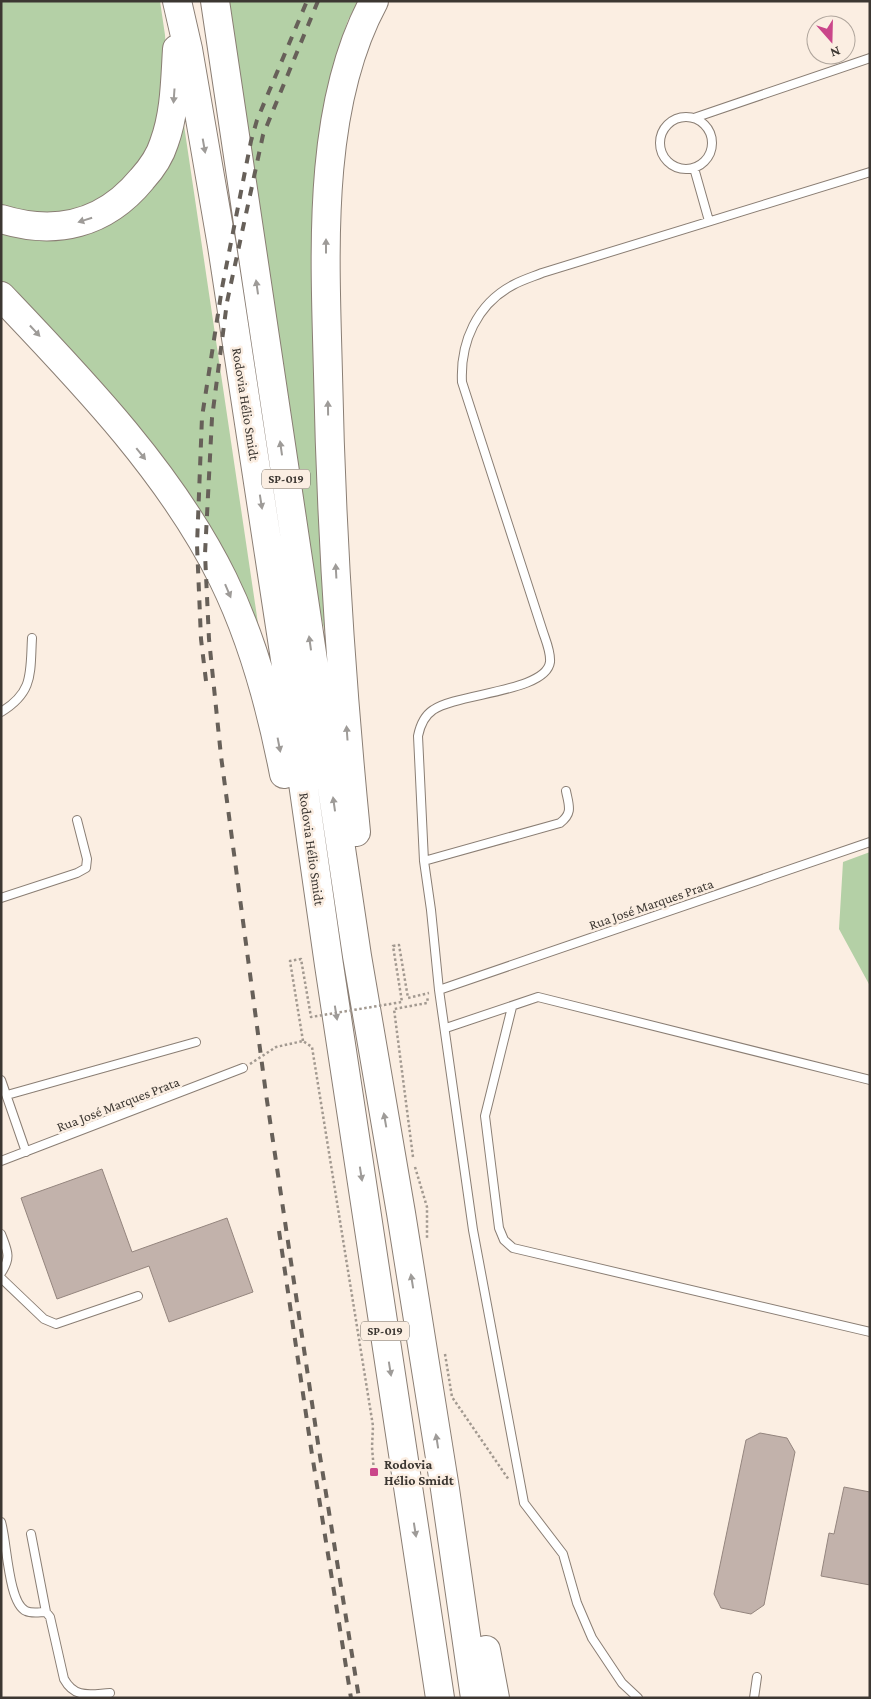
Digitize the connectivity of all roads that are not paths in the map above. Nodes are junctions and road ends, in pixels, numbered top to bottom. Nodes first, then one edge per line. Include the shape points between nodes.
1 (215, 1) edge
2 (374, 1) edge
3 (178, 7) edge
4 (870, 58) edge
5 (694, 118) junction
6 (694, 168) junction
7 (870, 172) edge
8 (1, 219) edge
9 (709, 221) junction
10 (1, 296) edge
11 (32, 638) dead end
12 (1, 712) edge
13 (566, 792) dead end
14 (77, 820) dead end
15 (870, 842) edge
16 (424, 861) junction
17 (1, 898) edge
18 (356, 956) junction
19 (329, 965) junction
20 (440, 990) junction
21 (512, 1007) junction
22 (446, 1028) junction
23 (196, 1042) dead end
24 (243, 1068) road end
25 (1, 1080) edge
26 (870, 1080) edge
27 (7, 1095) junction
28 (26, 1152) junction
29 (1, 1161) edge
30 (1, 1234) edge
31 (1, 1273) edge
32 (1, 1278) edge
33 (138, 1296) dead end
34 (870, 1332) edge
35 (445, 1489) junction
36 (1, 1522) edge
37 (31, 1534) dead end
38 (46, 1612) junction
39 (758, 1677) dead end
40 (110, 1693) dead end
41 (440, 1698) edge
42 (475, 1698) edge
43 (495, 1698) edge
44 (638, 1698) edge
45 (754, 1698) edge

18 -> 1 highway, Rodovia Hélio Smidt / SP-019
18 -> 2 highway via 359,868 344,688 329,426 326,207 339,104 360,26
3 -> 8 highway via 170,126 164,146 135,188 118,203 87,220 68,225 43,227
3 -> 19 highway, Rodovia Hélio Smidt / SP-019 via 226,274
4 - 5 lane
5 - 6 lane via 708,127 713,142 708,158
5 - 6 lane via 686,116 670,122 664,129 660,146 668,162 676,167
6 - 9 lane
7 - 9 lane
9 - 16 lane via 542,273 512,286 495,297 467,336 461,365 462,382 542,629 550,664 546,672 525,684 451,702 426,716 418,736
10 -> 19 highway via 89,390 148,463 200,538 223,579 271,709 302,871
11 - 12 lane via 28,684 18,700
13 - 16 lane via 570,809 568,817 560,823
14 - 17 lane via 87,859 86,868
15 - 20 lane, Rua José Marques Prata
16 - 20 lane
35 -> 18 highway, Rodovia Hélio Smidt / SP-019
19 -> 41 highway, Rodovia Hélio Smidt / SP-019
20 - 22 lane
21 - 22 lane
21 - 26 lane via 538,997
21 - 34 lane via 485,1116 499,1228 504,1240 514,1248
22 - 44 lane via 473,1230 524,1503 563,1554 577,1603 592,1638 622,1683
23 - 27 lane
24 - 28 lane, Rua José Marques Prata
25 - 27 lane
27 - 28 lane
28 - 29 lane, Rua José Marques Prata
30 - 31 lane via 8,1264
32 - 33 lane via 44,1319 56,1324
35 - 42 highway, Rodovia Hélio Smidt / SP-019
35 - 43 highway via 468,1562
36 - 38 lane via 12,1585 20,1606 26,1611
37 - 38 lane
38 - 40 lane via 67,1685 82,1694
39 - 45 lane

